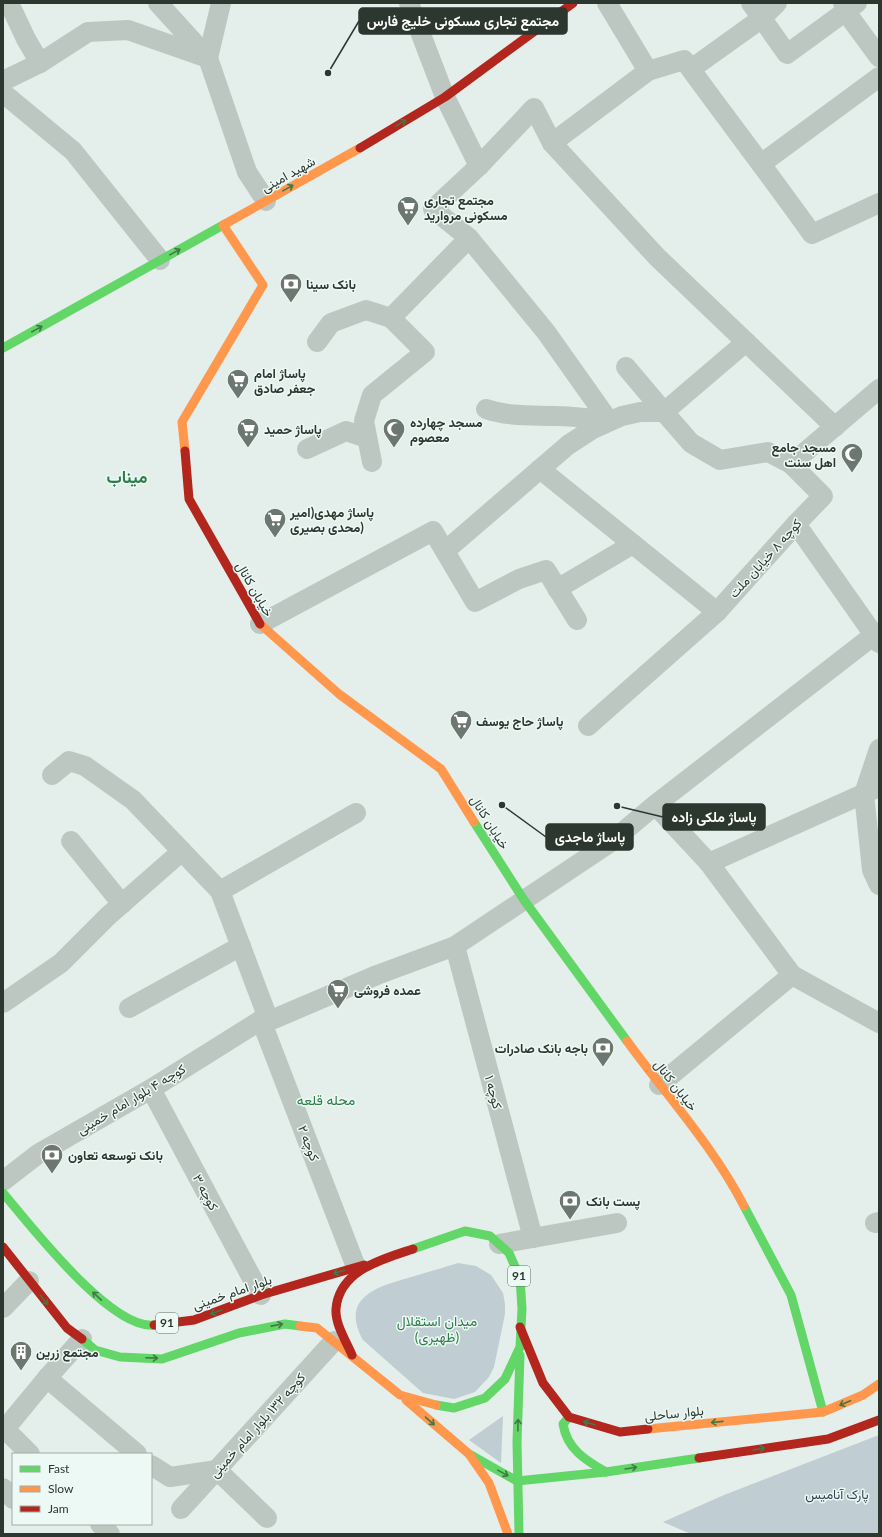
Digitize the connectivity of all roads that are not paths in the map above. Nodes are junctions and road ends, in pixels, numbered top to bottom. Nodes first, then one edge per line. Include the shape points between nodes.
1 (9, 3) edge
2 (158, 3) edge
3 (221, 3) edge
4 (409, 3) edge
5 (573, 3) edge
6 (607, 3) edge
7 (777, 3) edge
8 (849, 6) edge
9 (757, 10) edge
10 (879, 57) edge
11 (208, 58) junction
12 (40, 63) junction
13 (690, 69) junction
14 (648, 71) junction
15 (879, 77) edge
16 (3, 81) edge
17 (3, 92) edge
18 (445, 97) junction
19 (552, 143) junction
20 (761, 164) junction
21 (479, 166) junction
22 (266, 201) junction
23 (879, 203) edge
24 (224, 225) junction
25 (469, 238) junction
26 (160, 260) junction
27 (391, 318) junction
28 (317, 342) dead end
29 (746, 342) junction
30 (3, 348) edge
31 (626, 367) dead end
32 (879, 389) edge
33 (486, 409) dead end
34 (664, 412) junction
35 (610, 421) junction
36 (834, 427) junction
37 (367, 438) junction
38 (307, 450) dead end
39 (372, 462) dead end
40 (792, 464) junction
41 (540, 469) junction
42 (796, 524) junction
43 (633, 544) junction
44 (445, 551) junction
45 (557, 589) junction
46 (717, 612) junction
47 (577, 620) dead end
48 (260, 624) junction
49 (876, 639) edge
50 (588, 726) dead end
51 (879, 749) edge
52 (52, 775) dead end
53 (872, 790) edge
54 (655, 805) junction
55 (356, 812) dead end
56 (71, 841) dead end
57 (182, 851) junction
58 (709, 863) junction
59 (879, 885) edge
60 (220, 891) junction
61 (524, 900) junction
62 (122, 904) junction
63 (241, 946) junction
64 (455, 946) junction
65 (792, 975) junction
66 (3, 1003) edge
67 (129, 1008) dead end
68 (265, 1021) junction
69 (879, 1023) edge
70 (659, 1085) junction
71 (150, 1089) junction
72 (3, 1181) edge
73 (3, 1193) edge
74 (617, 1223) dead end
75 (533, 1238) junction
76 (499, 1244) junction
77 (3, 1247) edge
78 (377, 1261) junction
79 (356, 1267) junction
80 (29, 1281) junction
81 (260, 1295) junction
82 (3, 1308) edge
83 (520, 1327) junction
84 (82, 1339) junction
85 (334, 1341) junction
86 (520, 1347) junction
87 (352, 1355) junction
88 (47, 1378) junction
89 (879, 1384) edge
90 (400, 1395) junction
91 (823, 1412) junction
92 (569, 1417) junction
93 (879, 1420) edge
94 (29, 1453) edge
95 (136, 1453) edge
96 (469, 1454) junction
97 (152, 1466) edge
98 (217, 1470) junction
99 (606, 1472) junction
100 (517, 1481) junction
101 (3, 1488) edge
102 (12, 1498) edge
103 (181, 1509) dead end
104 (267, 1518) dead end
105 (101, 1525) edge
106 (110, 1534) edge
107 (508, 1534) edge
108 (519, 1534) edge

1 - 12 street
2 - 11 street
3 - 11 street
4 - 18 street
5 - 18 main road, شهید امینی
6 - 14 street
7 - 9 street
8 - 9 street via 787,54
8 - 10 street
9 - 13 street
11 - 12 street via 128,30 88,32
11 - 22 street via 247,172
12 - 16 street
13 - 14 street via 684,60
13 - 20 street
14 - 19 street
15 - 20 street
17 - 26 street via 73,151
18 - 21 street
22 -> 18 main road, شهید امینی
19 - 21 street via 534,108
19 - 29 street via 657,257
20 - 23 street via 812,234
21 - 25 street via 433,209
22 - 24 main road, شهید امینی
26 -> 24 main road, شهید امینی
24 - 48 main road, خیابان کانال via 264,285 182,422 189,498
25 - 27 street
25 - 35 street via 546,332
30 -> 26 main road, شهید امینی
27 - 28 street via 366,310 331,324
27 - 37 street via 425,352 372,395 364,421
29 - 34 street
29 - 36 street
31 - 34 street
32 - 36 street
33 - 35 street via 526,417 557,416
34 - 35 street via 640,412
34 - 40 street via 691,443 720,460 768,452
35 - 41 street via 568,445
36 - 40 street
37 - 38 street via 346,432
37 - 39 street
40 - 42 street, کوچه ۸ خیابان ملت via 823,496
41 - 43 street
41 - 44 street
42 - 46 street, کوچه ۸ خیابان ملت
42 - 49 street
43 - 45 street
43 - 46 street
44 - 45 street via 475,602 519,579 546,570
44 - 48 street via 433,531
45 - 47 street
46 - 50 street, کوچه ۸ خیابان ملت
48 - 61 main road, خیابان کانال via 339,694 441,769
49 - 54 street, کوچه ۴ بلوار امام خمینی
51 - 53 street
52 - 57 street via 68,761 85,766 133,800
53 - 58 street
53 - 59 street via 872,870
54 - 58 street
54 - 61 street, کوچه ۴ بلوار امام خمینی via 611,842
55 - 60 street
56 - 62 street
57 - 60 street
57 - 62 street
58 - 65 street
60 - 63 street, کوچه ۲
61 - 64 street, کوچه ۴ بلوار امام خمینی
61 - 70 main road, خیابان کانال
62 - 66 street via 61,963
63 - 67 street
63 - 68 street, کوچه ۲
64 - 68 street, کوچه ۴ بلوار امام خمینی
64 - 75 street, کوچه ۱
65 - 69 street
65 - 70 street
68 - 71 street, کوچه ۴ بلوار امام خمینی
68 - 79 street, کوچه ۲
70 - 91 main road, خیابان کانال via 710,1148 791,1295
71 - 72 street, کوچه ۴ بلوار امام خمینی via 38,1154
71 - 81 street, کوچه ۳
81 -> 73 main road, بلوار امام خمینی / 91 via 194,1320 146,1326 127,1318 100,1299 65,1266
74 - 75 street
75 - 76 street
76 - 78 main road, 91 via 490,1236 465,1231
76 - 83 main road, 91 via 509,1253 520,1278
77 - 80 main road, 91
78 - 79 main road, بلوار امام خمینی / 91
78 - 87 main road, 91 via 352,1276 345,1284 336,1309 339,1326
79 -> 81 main road, بلوار امام خمینی / 91
80 - 82 street
80 -> 84 main road, 91 via 67,1328
83 - 86 main road, 91
83 - 92 main road via 543,1383
84 -> 85 main road, 91 via 95,1350 120,1357 162,1358 239,1333 285,1324 317,1328
84 - 88 street
85 - 87 main road, 91
85 - 98 street, کوچه ۱۳۲ بلوار امام خمینی
86 - 90 main road, 91 via 505,1379 485,1398 454,1408 428,1404
100 -> 86 main road, 91
87 - 90 main road, 91
88 - 94 street via 5,1428
88 - 95 street
89 -> 91 main road, بلوار ساحلی via 863,1395
90 -> 96 main road, 91
91 -> 92 main road, بلوار ساحلی via 620,1432
92 - 99 main road via 563,1424 564,1435 570,1448 586,1462
99 -> 93 main road via 828,1439
96 -> 100 main road
96 - 107 main road, 91 via 489,1483
97 - 98 street via 170,1477
98 - 103 street, کوچه ۱۳۲ بلوار امام خمینی
98 - 104 street
99 - 100 main road
100 - 108 main road, 91
101 - 102 street
105 - 106 street

